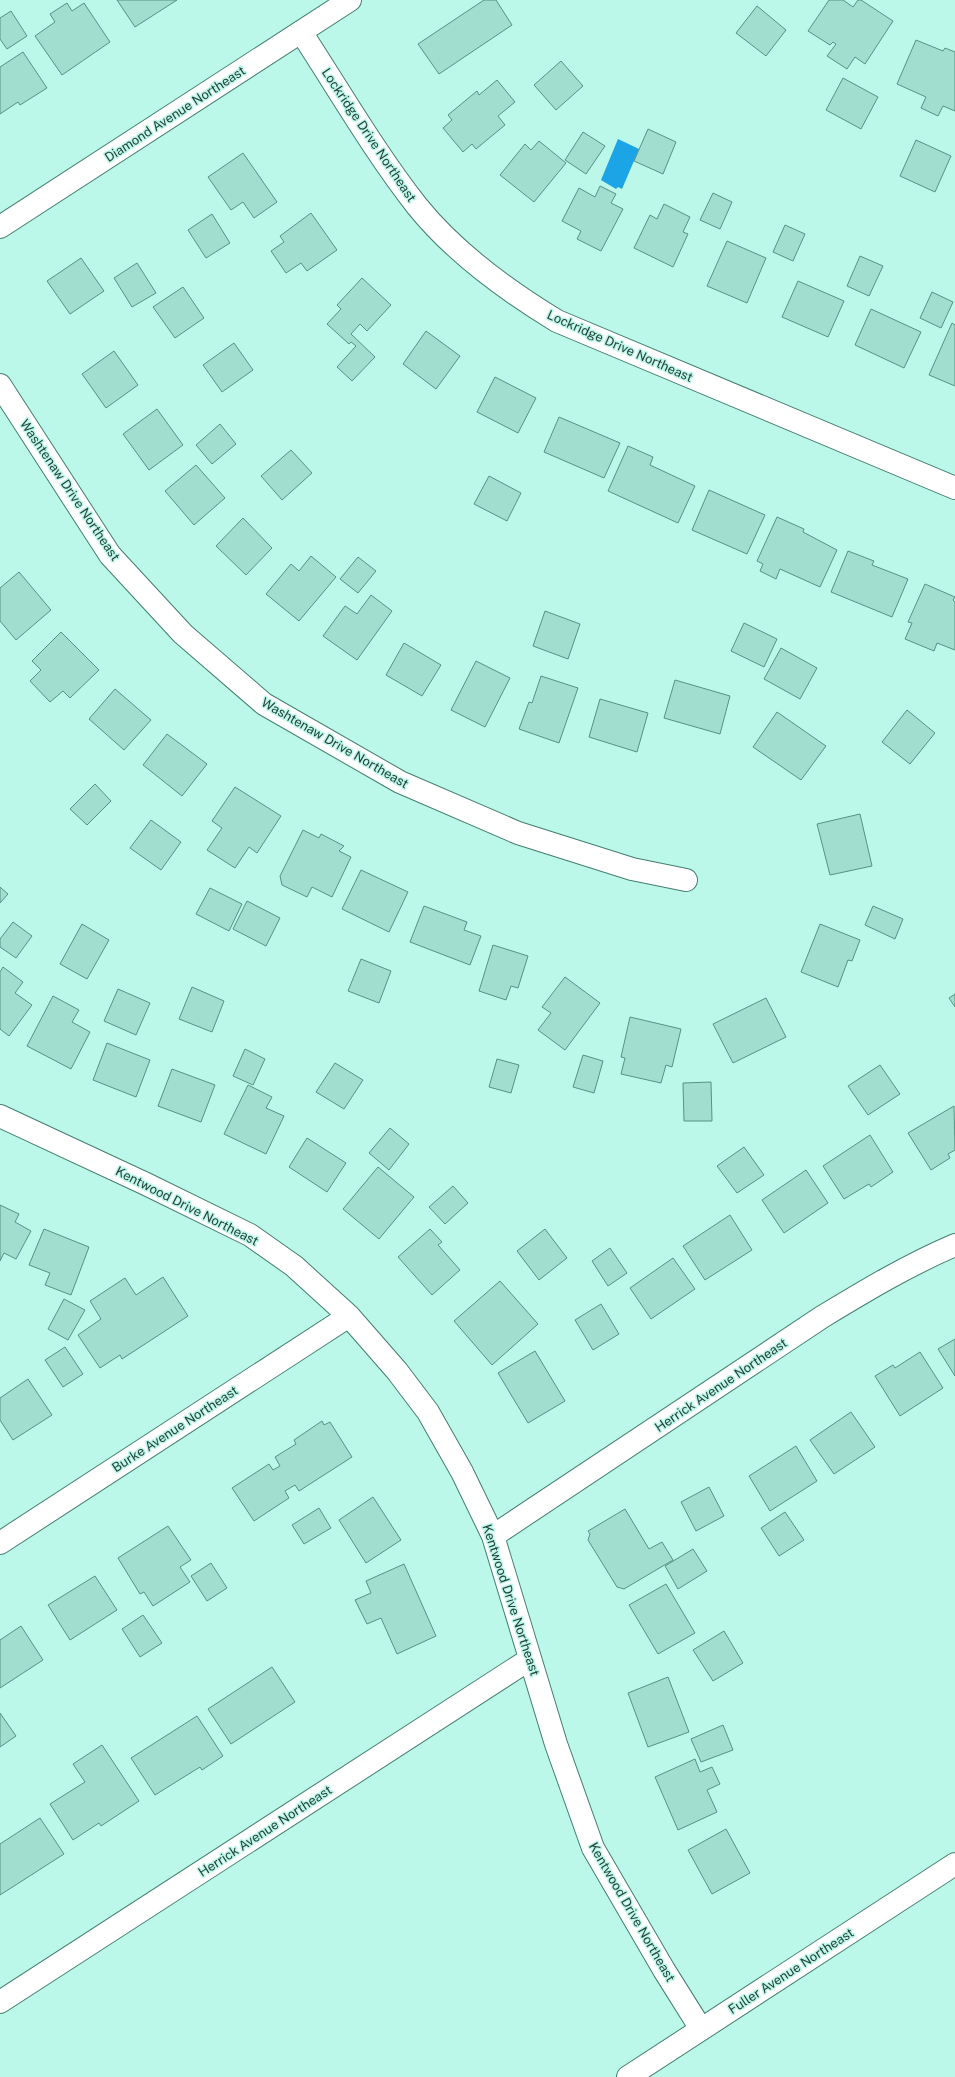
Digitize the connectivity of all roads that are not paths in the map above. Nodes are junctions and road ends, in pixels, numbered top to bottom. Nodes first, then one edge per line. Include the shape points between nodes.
1 (350, 0) edge
2 (301, 32) junction
3 (0, 227) edge
4 (0, 385) edge
5 (955, 488) edge
6 (686, 880) dead end
7 (0, 1116) edge
8 (955, 1245) edge
9 (349, 1316) junction
10 (493, 1536) junction
11 (0, 1543) edge
12 (530, 1659) junction
13 (955, 1864) edge
14 (0, 2002) edge
15 (702, 2029) junction
16 (628, 2077) edge

1 - 2 street, Diamond Avenue Northeast
2 - 3 street, Diamond Avenue Northeast
2 - 5 street, Lockridge Drive Northeast via 418,206 460,250 522,300 557,321
4 - 6 street, Washtenaw Drive Northeast via 110,555 182,634 264,704 400,782 518,832 632,869
7 - 9 street, Kentwood Drive Northeast via 250,1235 294,1266
8 - 10 street, Herrick Avenue Northeast via 920,1261 822,1317
9 - 10 street, Kentwood Drive Northeast via 397,1371 428,1412 462,1472
9 - 11 street, Burke Avenue Northeast
10 - 12 street, Kentwood Drive Northeast
12 - 14 street, Herrick Avenue Northeast
12 - 15 street, Kentwood Drive Northeast via 556,1744 593,1848 664,1970
13 - 15 street, Fuller Avenue Northeast
15 - 16 street, Fuller Avenue Northeast

